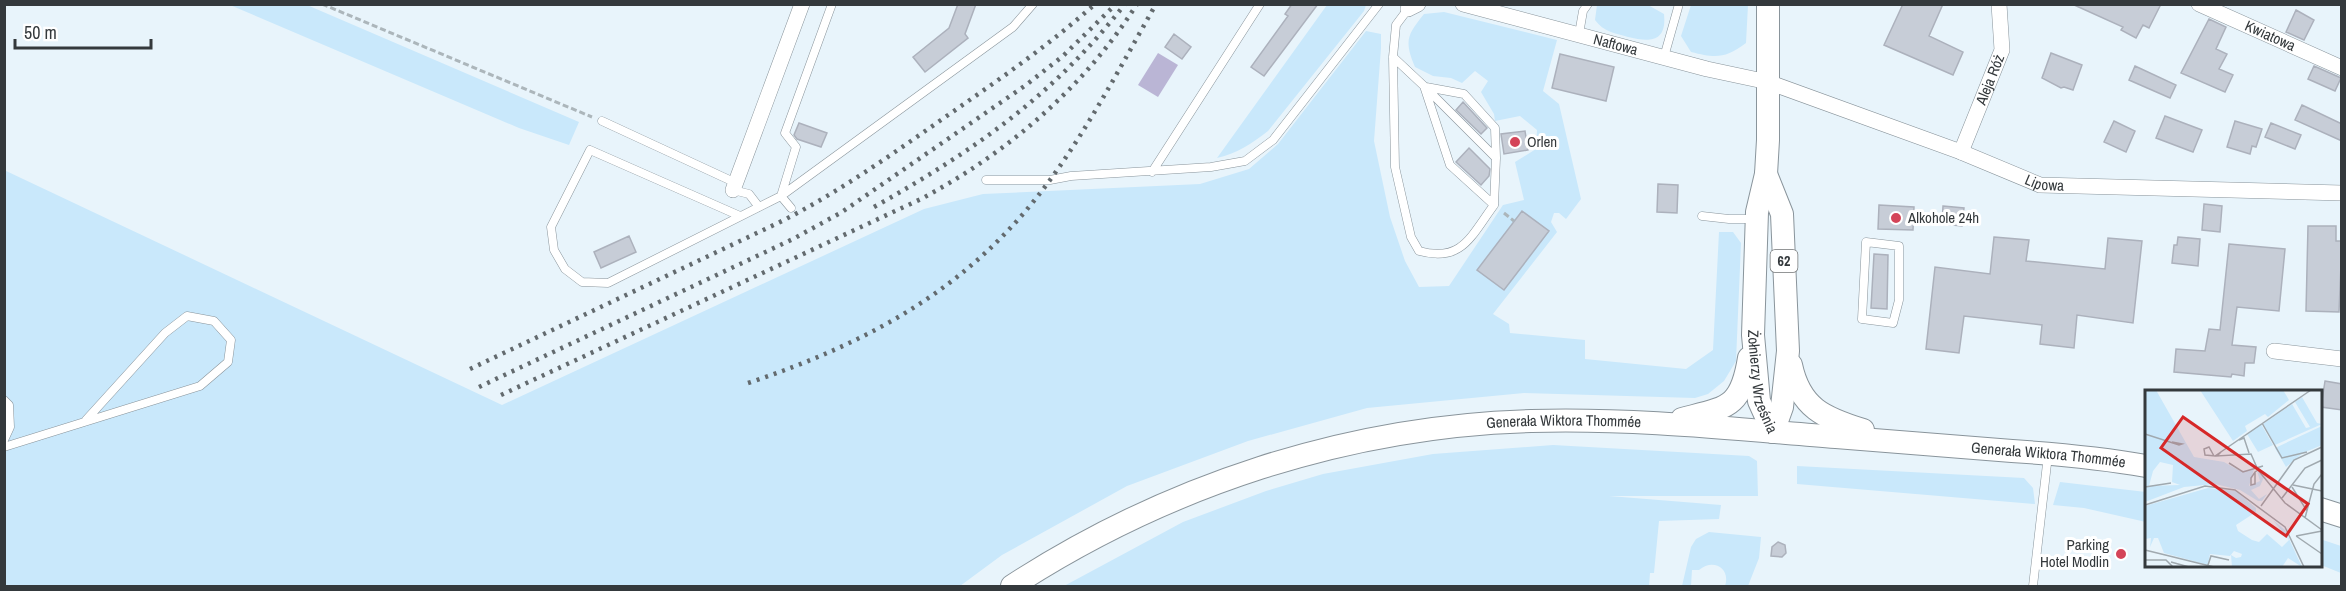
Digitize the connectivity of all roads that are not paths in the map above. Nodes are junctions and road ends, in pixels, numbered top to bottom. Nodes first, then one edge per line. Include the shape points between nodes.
1 (802, 4) edge
2 (831, 4) edge
3 (1033, 4) edge
4 (1260, 4) edge
5 (1379, 4) edge
6 (1462, 4) edge
7 (1588, 4) edge
8 (1768, 4) edge
9 (2000, 4) edge
10 (2199, 4) edge
11 (1676, 5) edge
12 (1410, 6) edge
13 (1579, 34) junction
14 (1393, 57) junction
15 (1664, 57) junction
16 (2342, 68) edge
17 (1768, 82) junction
18 (1424, 86) junction
19 (602, 121) road end
20 (1961, 152) junction
21 (1496, 158) junction
22 (1152, 172) junction
23 (1767, 174) junction
24 (986, 180) dead end
25 (734, 186) junction
26 (2342, 193) edge
27 (781, 195) junction
28 (1494, 205) junction
29 (759, 207) junction
30 (791, 208) dead end
31 (740, 216) junction
32 (1702, 216) dead end
33 (1757, 219) junction
34 (1866, 242) joint
35 (1753, 335) junction
36 (1788, 351) junction
37 (2274, 351) dead end
38 (2342, 359) edge
39 (4, 400) edge
40 (86, 420) junction
41 (1662, 424) junction
42 (1773, 432) junction
43 (4, 440) edge
44 (1902, 442) junction
45 (4, 447) edge
46 (2048, 454) junction
47 (2145, 466) edge
48 (2322, 510) edge
49 (2342, 516) edge
50 (1012, 586) edge
51 (2033, 586) edge

1 - 25 street
2 - 27 lane via 785,133 796,147
3 - 27 lane via 1013,27
4 - 22 lane
5 - 22 lane via 1273,140 1245,161
6 - 13 street, Naftowa
7 - 13 lane
8 - 17 main road, Żołnierzy Września / 62
9 - 20 street, Aleja Róż via 2002,50
10 - 16 street, Kwiatowa
11 - 15 lane
12 - 14 lane via 1396,26
13 - 15 street, Naftowa
14 - 18 lane
14 - 28 lane via 1395,167 1411,237 1419,251 1436,256 1451,254 1464,245
15 - 17 street, Naftowa
17 - 20 street, Lipowa
17 - 23 main road, Żołnierzy Września / 62
18 - 21 lane
18 - 21 lane via 1464,94 1495,128
18 - 28 lane via 1450,165
19 - 25 lane
20 - 26 street, Lipowa via 2040,185
21 - 28 lane
22 - 24 lane via 1050,180
23 - 33 main road, Żołnierzy Września / 62
23 - 36 main road, Żołnierzy Września / 62 via 1782,214
25 - 29 lane via 749,194
27 - 29 lane
27 - 30 lane
29 - 31 lane
31 - 31 lane via 608,283 582,282 566,269 554,250 551,227 590,150
32 - 33 lane
33 - 35 main road, Żołnierzy Września / 62
34 - 34 lane via 1862,319 1893,323 1899,300 1899,246
35 - 41 main road via 1745,382 1734,401
35 - 42 main road, Żołnierzy Września / 62 via 1759,401
36 - 42 main road, Żołnierzy Września via 1782,407
36 - 44 main road, 62 via 1798,390 1815,409 1836,422
37 - 38 street
39 - 43 lane via 9,405 10,427
40 - 40 lane via 200,386 228,362 231,340 214,321 187,316 165,333
40 - 45 lane
41 - 42 main road, Generała Wiktora Thommée
41 - 50 main road, Generała Wiktora Thommée via 1530,421 1444,427 1300,455 1161,505 1100,534
42 - 44 main road, Generała Wiktora Thommée / 62
44 - 46 main road, Generała Wiktora Thommée / 62
46 - 47 main road, Generała Wiktora Thommée / 62
46 - 51 lane
48 - 49 main road

